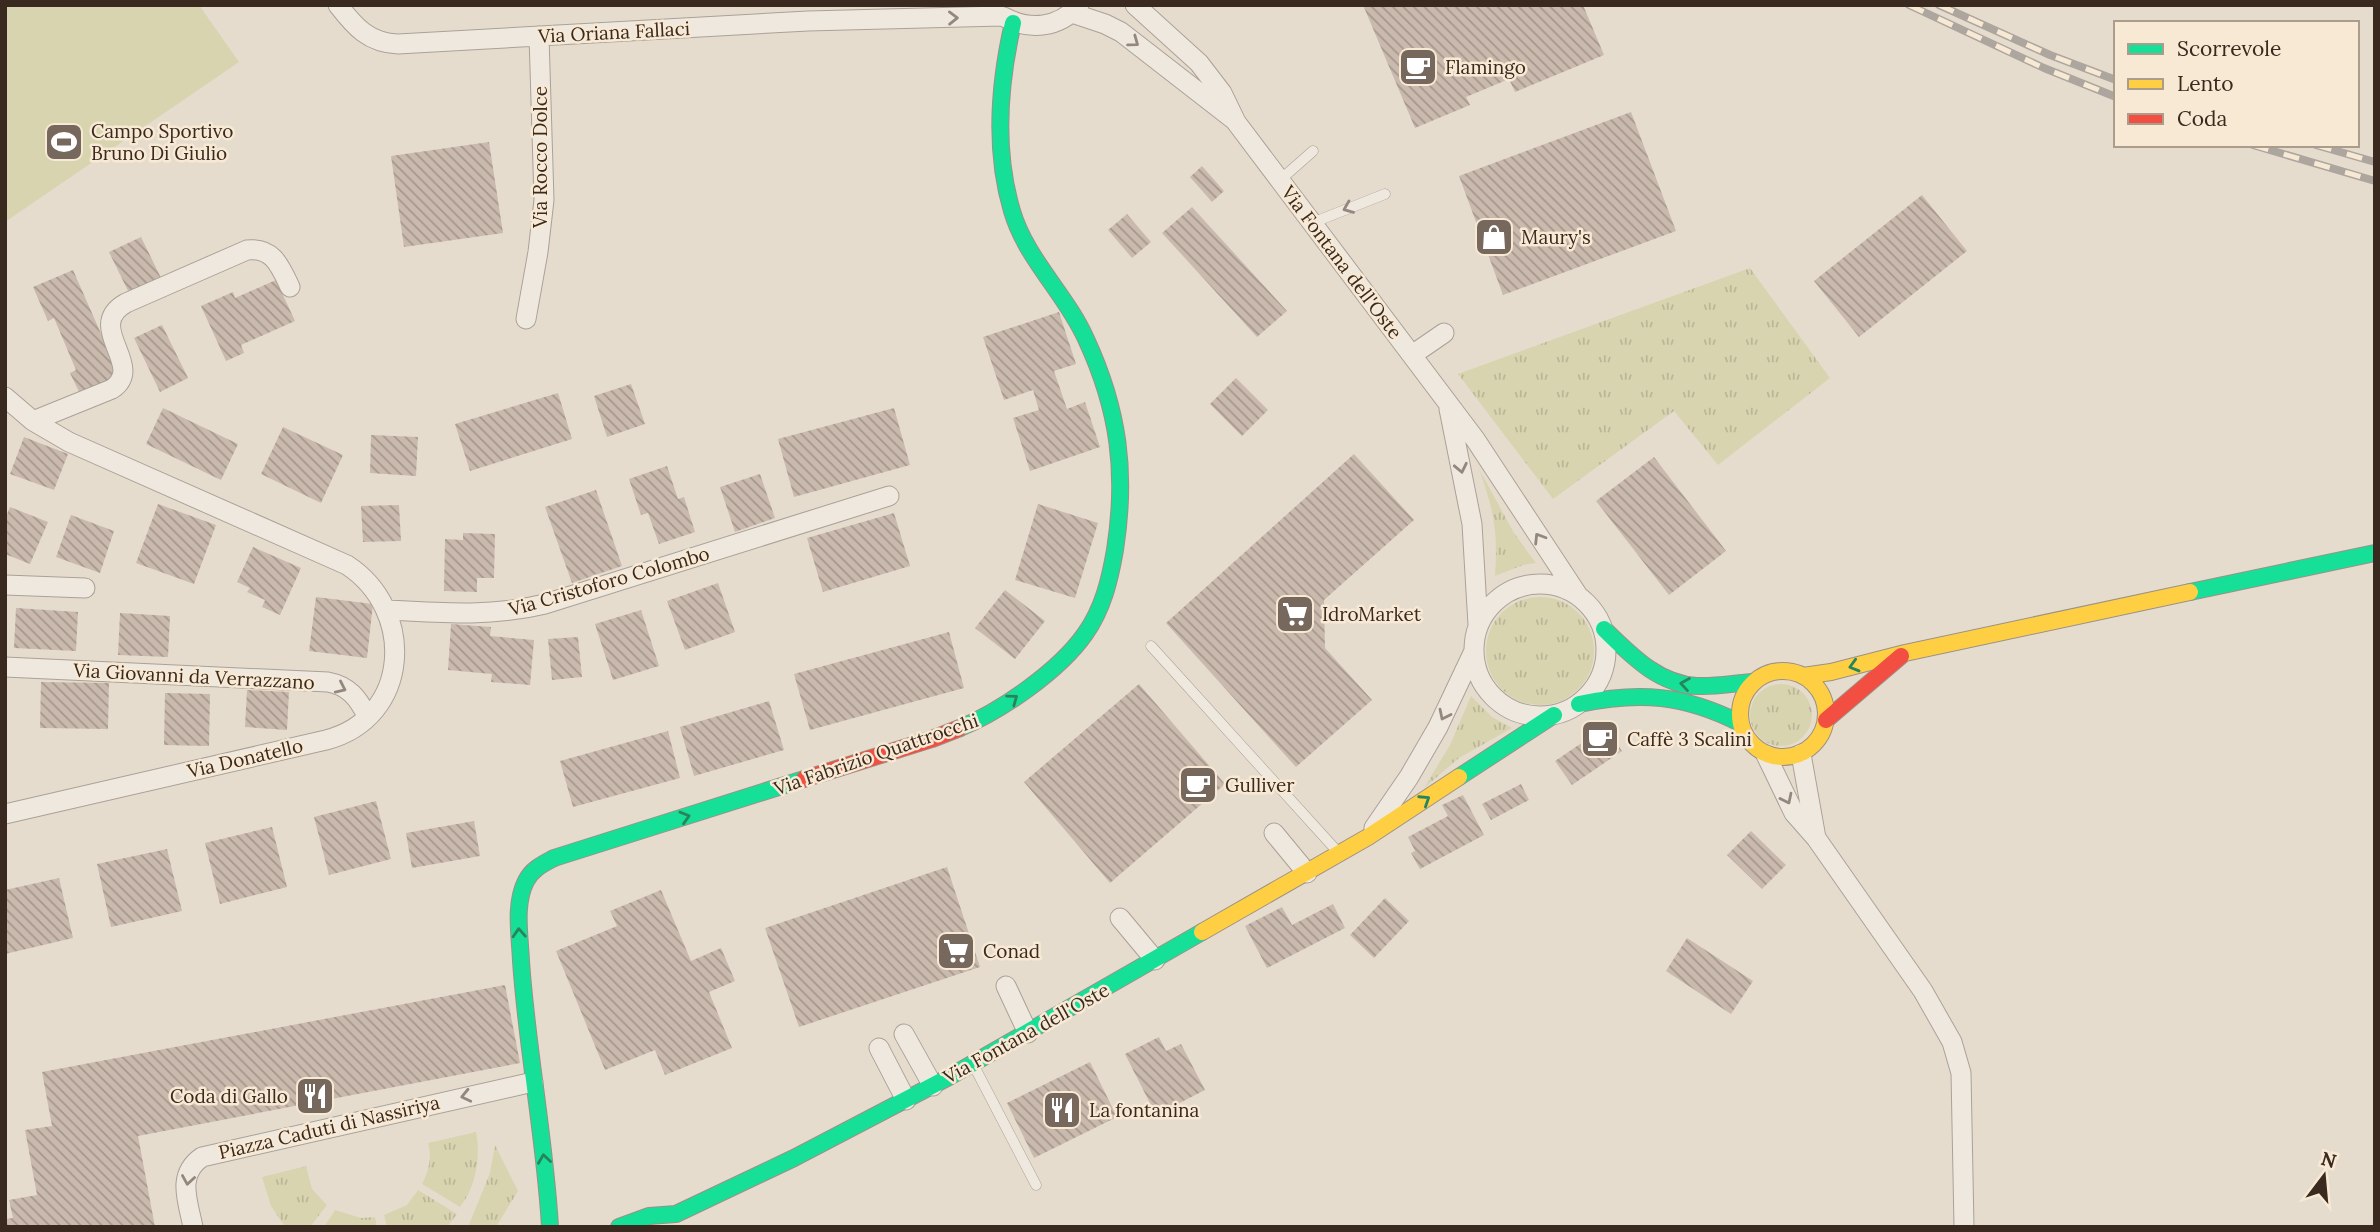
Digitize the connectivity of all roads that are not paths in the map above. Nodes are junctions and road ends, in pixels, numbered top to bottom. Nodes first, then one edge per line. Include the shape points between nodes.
1 (338, 5) edge
2 (931, 5) edge
3 (1135, 5) edge
4 (1076, 9) edge
5 (1001, 15) edge
6 (904, 17) junction
7 (539, 36) junction
8 (1236, 122) junction
9 (1313, 151) dead end
10 (1280, 180) junction
11 (1385, 194) dead end
12 (1312, 223) junction
13 (290, 287) dead end
14 (526, 319) dead end
15 (1444, 333) dead end
16 (1412, 355) junction
17 (5, 397) edge
18 (1447, 401) junction
19 (33, 421) junction
20 (889, 496) dead end
21 (2375, 553) edge
22 (5, 585) edge
23 (85, 588) dead end
24 (1577, 594) junction
25 (387, 610) junction
26 (1478, 625) junction
27 (1604, 629) junction
28 (1151, 646) dead end
29 (1473, 653) junction
30 (1905, 653) junction
31 (5, 667) edge
32 (1803, 676) junction
33 (1753, 682) junction
34 (1579, 704) junction
35 (1554, 715) junction
36 (368, 716) junction
37 (1826, 720) junction
38 (1740, 723) junction
39 (1801, 754) junction
40 (1766, 755) junction
41 (5, 814) edge
42 (1274, 833) dead end
43 (1368, 837) junction
44 (1816, 838) junction
45 (1340, 854) junction
46 (1307, 873) junction
47 (1120, 918) dead end
48 (1155, 960) junction
49 (1006, 986) dead end
50 (1028, 1033) junction
51 (904, 1034) dead end
52 (879, 1048) dead end
53 (973, 1063) junction
54 (533, 1082) junction
55 (933, 1086) junction
56 (906, 1100) junction
57 (1036, 1185) dead end
58 (670, 1220) edge
59 (193, 1227) edge
60 (550, 1227) edge
61 (619, 1227) edge
62 (1964, 1227) edge

1 - 7 street, Via Oriana Fallaci via 358,29 384,43
2 - 6 street, Via Oriana Fallaci
3 - 8 street, Via Fontana dell'Oste via 1199,63 1222,93
4 - 5 street, Via Oriana Fallaci via 1054,24 1034,27
4 -> 8 street, Via Fontana dell'Oste via 1121,32
6 -> 5 street, Via Oriana Fallaci
54 -> 5 street, Via Fabrizio Quattrocchi via 519,921 523,887 537,867 975,722 1009,703 1061,660 1099,611 1117,541 1121,445 1110,398 1087,340 1068,302 1024,241 1009,202 1003,161 1007,51
6 - 7 street, Via Oriana Fallaci
7 - 14 street, Via Rocco Dolce via 544,200
8 - 10 street, Via Fontana dell'Oste
9 - 10 lane
10 - 12 street, Via Fontana dell'Oste
11 -> 12 lane
12 - 16 street, Via Fontana dell'Oste
13 - 19 street via 275,259 255,249 126,303 110,326 123,367 119,383
15 - 16 street
16 - 18 street, Via Fontana dell'Oste
17 - 19 street
24 -> 18 street, Via Fontana dell'Oste
18 -> 26 street, Via Fontana dell'Oste via 1472,524
19 - 25 street via 69,442 347,565 369,582
20 - 25 street, Via Cristoforo Colombo via 517,611
21 - 30 street
22 - 23 street
24 - 26 street via 1549,584 1520,586 1502,595
24 - 27 street via 1593,609
25 - 36 street, Via Donatello via 394,639 393,669
26 - 29 street
33 -> 27 street via 1699,686 1672,681 1646,668
27 - 34 street via 1604,670
28 - 45 lane
29 - 35 street via 1478,675 1491,695 1509,709 1531,716
29 -> 43 street, Via Fontana dell'Oste via 1438,727
30 -> 32 street
30 - 37 street
31 -> 36 street, Via Giovanni da Verrazzano via 334,683 355,695
32 - 33 street via 1777,671
32 - 37 street via 1821,694
33 - 38 street via 1742,701
34 - 35 street
34 - 38 street via 1622,696 1662,697
43 -> 35 street, Via Fontana dell'Oste
36 - 41 street, Via Donatello via 337,737
37 - 39 street via 1822,734
38 - 40 street via 1749,742
39 - 40 street
39 - 44 street
40 -> 44 street via 1794,813
42 - 46 street
43 - 45 street, Via Fontana dell'Oste
44 - 62 street via 1923,991 1956,1052 1961,1073
45 - 46 street, Via Fontana dell'Oste
46 - 48 street, Via Fontana dell'Oste
47 - 48 street
48 - 50 street, Via Fontana dell'Oste
49 - 50 street
50 - 53 street, Via Fontana dell'Oste
51 - 55 street
52 - 56 street
53 - 55 street, Via Fontana dell'Oste
53 - 57 lane
54 -> 59 street, Piazza Caduti di Nassiriya via 202,1157 190,1167 185,1182
60 -> 54 street, Via Fabrizio Quattrocchi
55 - 56 street, Via Fontana dell'Oste
56 - 58 street, Via Fontana dell'Oste
58 - 61 street, Via Fontana dell'Oste via 649,1216

